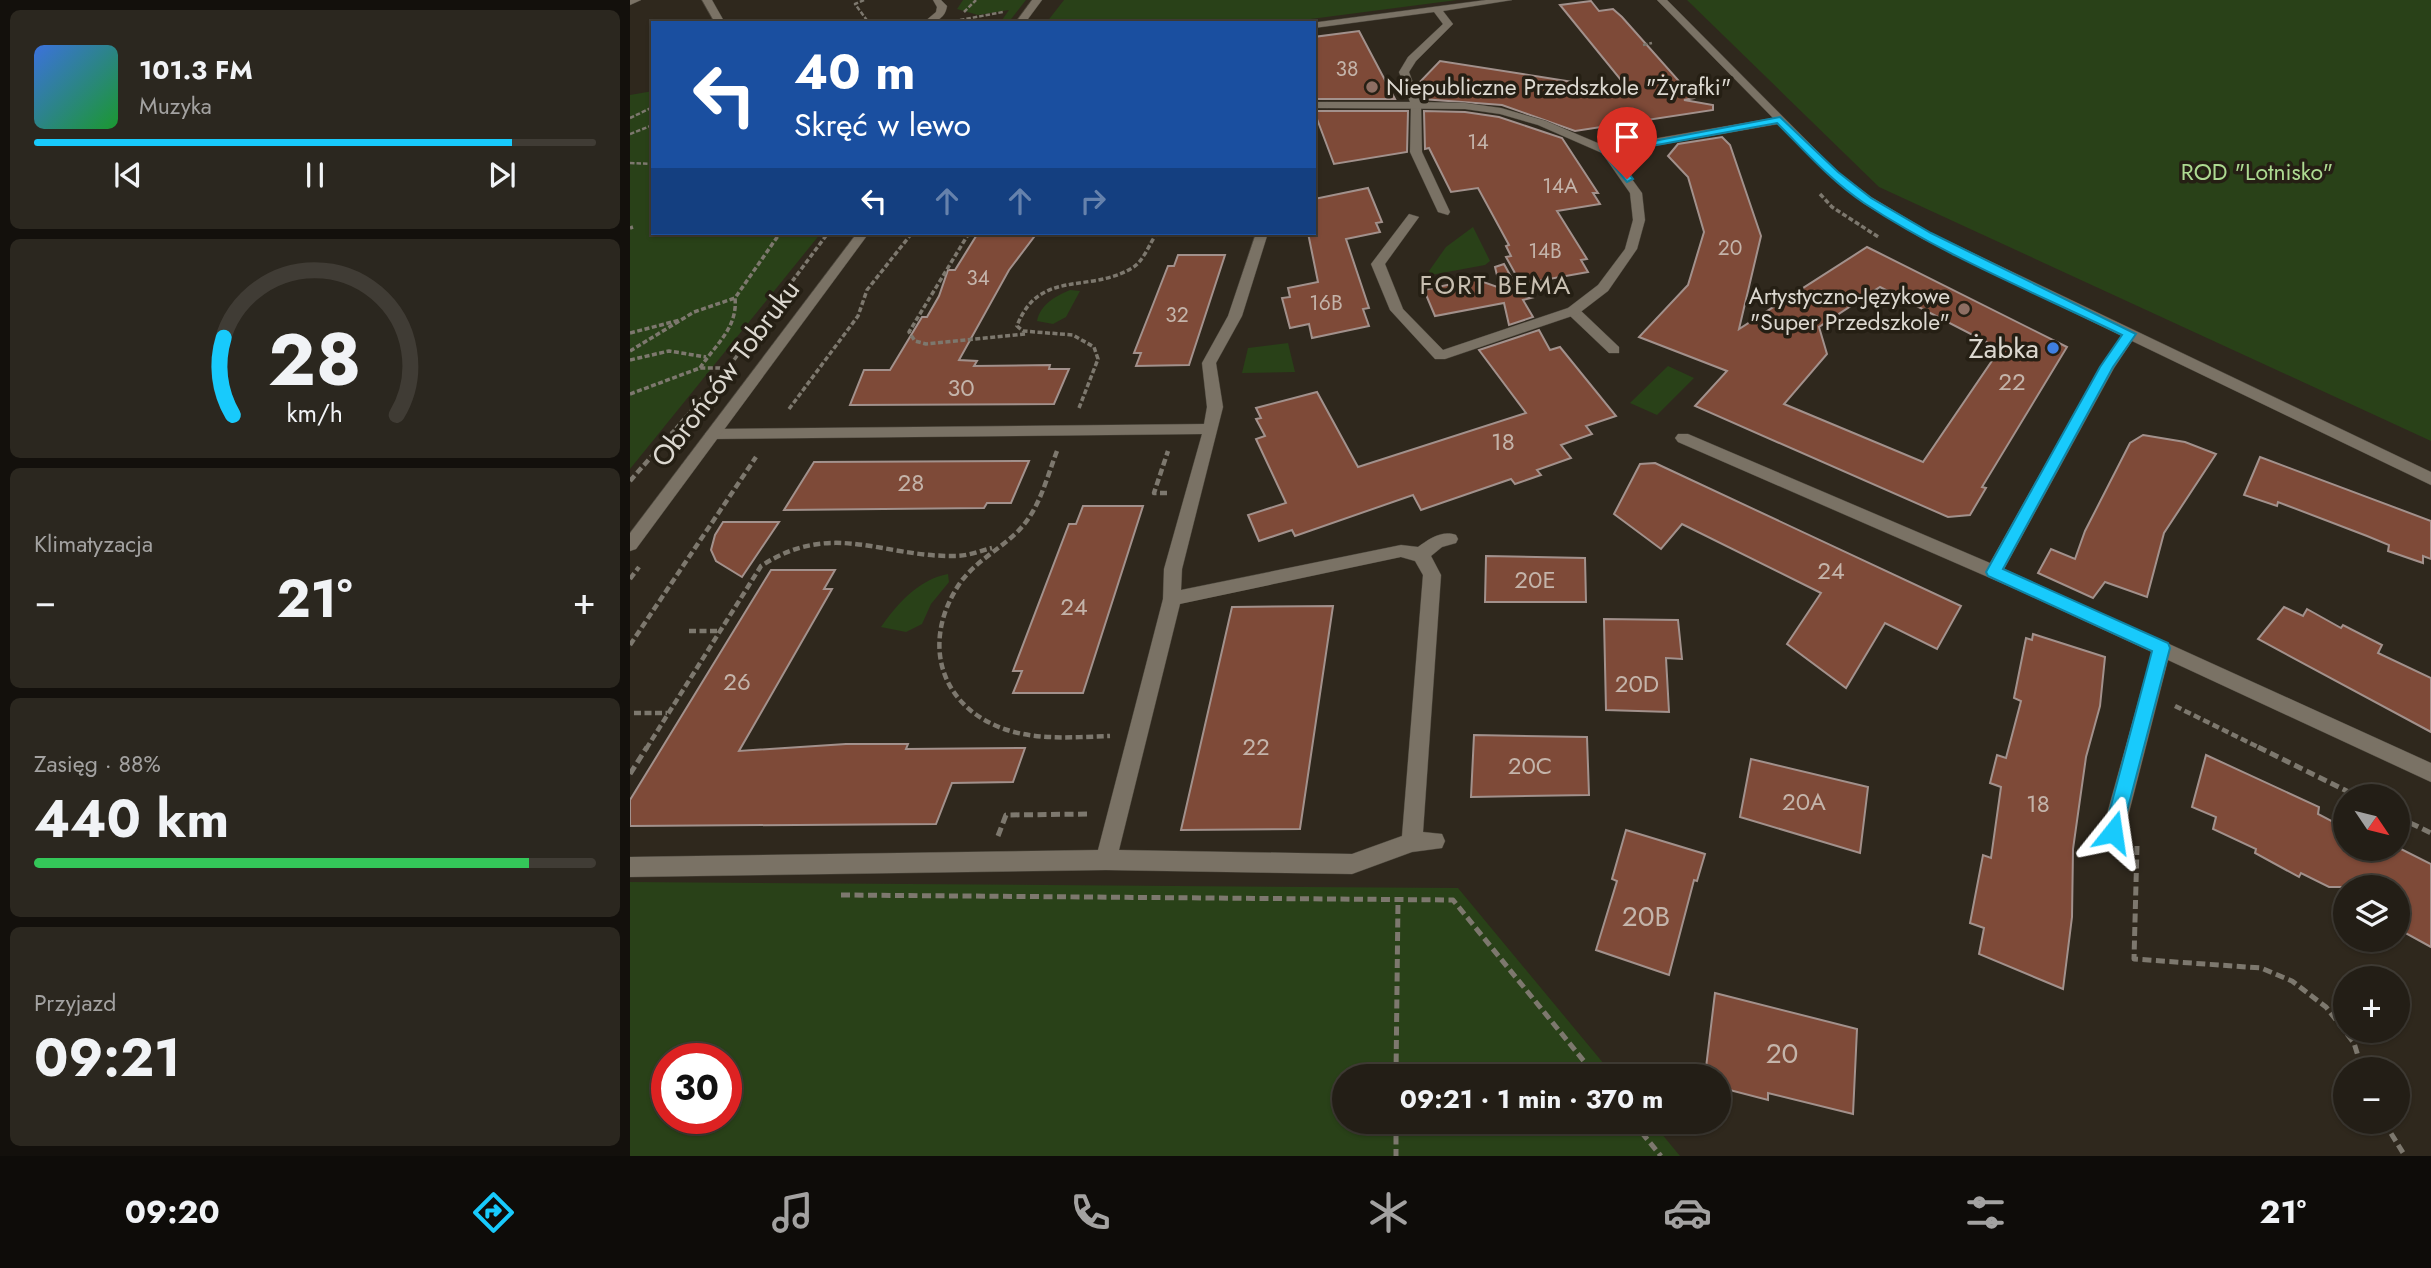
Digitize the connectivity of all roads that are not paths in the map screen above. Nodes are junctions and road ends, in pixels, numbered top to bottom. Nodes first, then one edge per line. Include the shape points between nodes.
1 (636, 0) edge
2 (707, 0) edge
3 (1037, 0) edge
4 (1507, 0) edge
5 (1662, 0) edge
6 (937, 1) edge
7 (630, 2) edge
8 (1436, 9) junction
9 (719, 21) edge
10 (931, 21) edge
11 (1021, 21) edge
12 (1316, 25) edge
13 (1320, 105) edge
14 (1416, 105) junction
15 (1780, 120) junction
16 (1606, 151) junction
17 (1444, 212) dead end
18 (1413, 217) dead end
19 (862, 235) edge
20 (1261, 235) edge
21 (1573, 311) junction
22 (2130, 334) junction
23 (1614, 350) dead end
24 (1211, 429) junction
25 (713, 434) junction
26 (1683, 438) dead end
27 (2431, 479) edge
28 (1450, 538) dead end
29 (630, 545) edge
30 (1420, 555) junction
31 (1994, 572) junction
32 (1172, 599) junction
33 (2162, 648) junction
34 (2431, 772) edge
35 (2113, 832) dead end
36 (1434, 841) dead end
37 (1412, 842) junction
38 (1106, 860) junction
39 (630, 867) edge

1 - 7 street
2 - 9 street
3 - 11 street
4 - 8 street
5 - 15 street
6 - 10 street via 941,13
8 - 12 street
8 - 14 street via 1448,24 1404,72
13 - 14 street
14 - 16 street via 1502,111
14 - 17 street via 1416,152
15 - 16 street
15 - 22 street via 1834,174 1877,206 1927,236
16 - 21 street via 1636,193 1639,220 1631,249 1603,288
18 - 21 street via 1378,264 1397,310 1440,356
19 - 25 street, Obrońców Tobruku
20 - 24 street via 1235,316 1209,363 1215,407
21 - 23 street
22 - 27 street
22 - 31 street via 2107,367
24 - 25 street via 1066,436
24 - 32 street via 1174,569
25 - 29 street, Obrońców Tobruku
26 - 31 street
28 - 30 street
30 - 32 street via 1401,551
30 - 37 street via 1432,575
31 - 33 street
32 - 38 street
33 - 34 street
33 - 35 street
36 - 37 street
37 - 38 street via 1352,864
38 - 39 street

